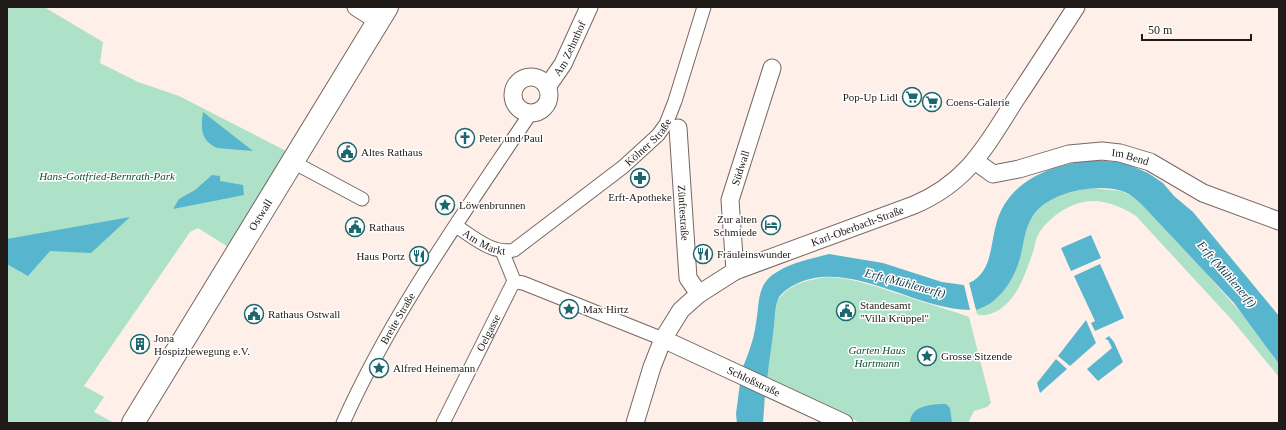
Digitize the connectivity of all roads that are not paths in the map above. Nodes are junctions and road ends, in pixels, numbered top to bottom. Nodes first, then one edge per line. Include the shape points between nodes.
1 (356, 7) edge
2 (589, 7) edge
3 (704, 7) edge
4 (1076, 7) edge
5 (382, 14) edge
6 (772, 68) dead end
7 (547, 87) junction
8 (530, 114) junction
9 (678, 128) dead end
10 (975, 161) junction
11 (293, 162) junction
12 (362, 199) dead end
13 (472, 201) joint
14 (1279, 221) edge
15 (456, 226) junction
16 (534, 236) joint
17 (502, 251) junction
18 (435, 258) joint
19 (735, 271) junction
20 (514, 284) junction
21 (698, 294) junction
22 (663, 339) junction
23 (133, 423) edge
24 (343, 423) edge
25 (443, 423) edge
26 (635, 423) edge
27 (844, 423) edge

1 - 5 street
2 - 7 street, Am Zehnthof via 564,64
3 - 16 street, Kölner Straße via 676,101 658,135 631,160
4 - 10 street, Karl-Oberbach-Straße
5 - 11 main road, Ostwall
6 - 19 street, Südwall via 747,132 730,200
7 - 8 street, Am Zehnthof via 548,102 541,111
7 - 8 street, Am Zehnthof via 539,79 528,77 518,82 513,98 515,104
8 - 13 street, Am Zehnthof
9 - 21 street, Zünftestraße via 688,278
10 - 14 street, Im Bend via 993,174 1073,153 1102,152 1129,155 1150,162 1198,191
10 - 19 street, Karl-Oberbach-Straße via 950,185 926,200
11 - 12 street
11 - 23 main road, Ostwall
13 - 15 street, Am Markt
15 - 17 street, Am Markt via 483,243
15 - 18 street, Am Markt
16 - 17 street, Am Markt via 514,250
17 - 20 street
18 - 24 street, Breite Straße via 382,345
19 - 21 street, Karl-Oberbach-Straße
20 - 22 street via 523,283
20 - 25 street, Oelgasse
21 - 22 street, Karl-Oberbach-Straße via 681,310
22 - 26 street, Karl-Oberbach-Straße
22 - 27 street, Schloßstraße

